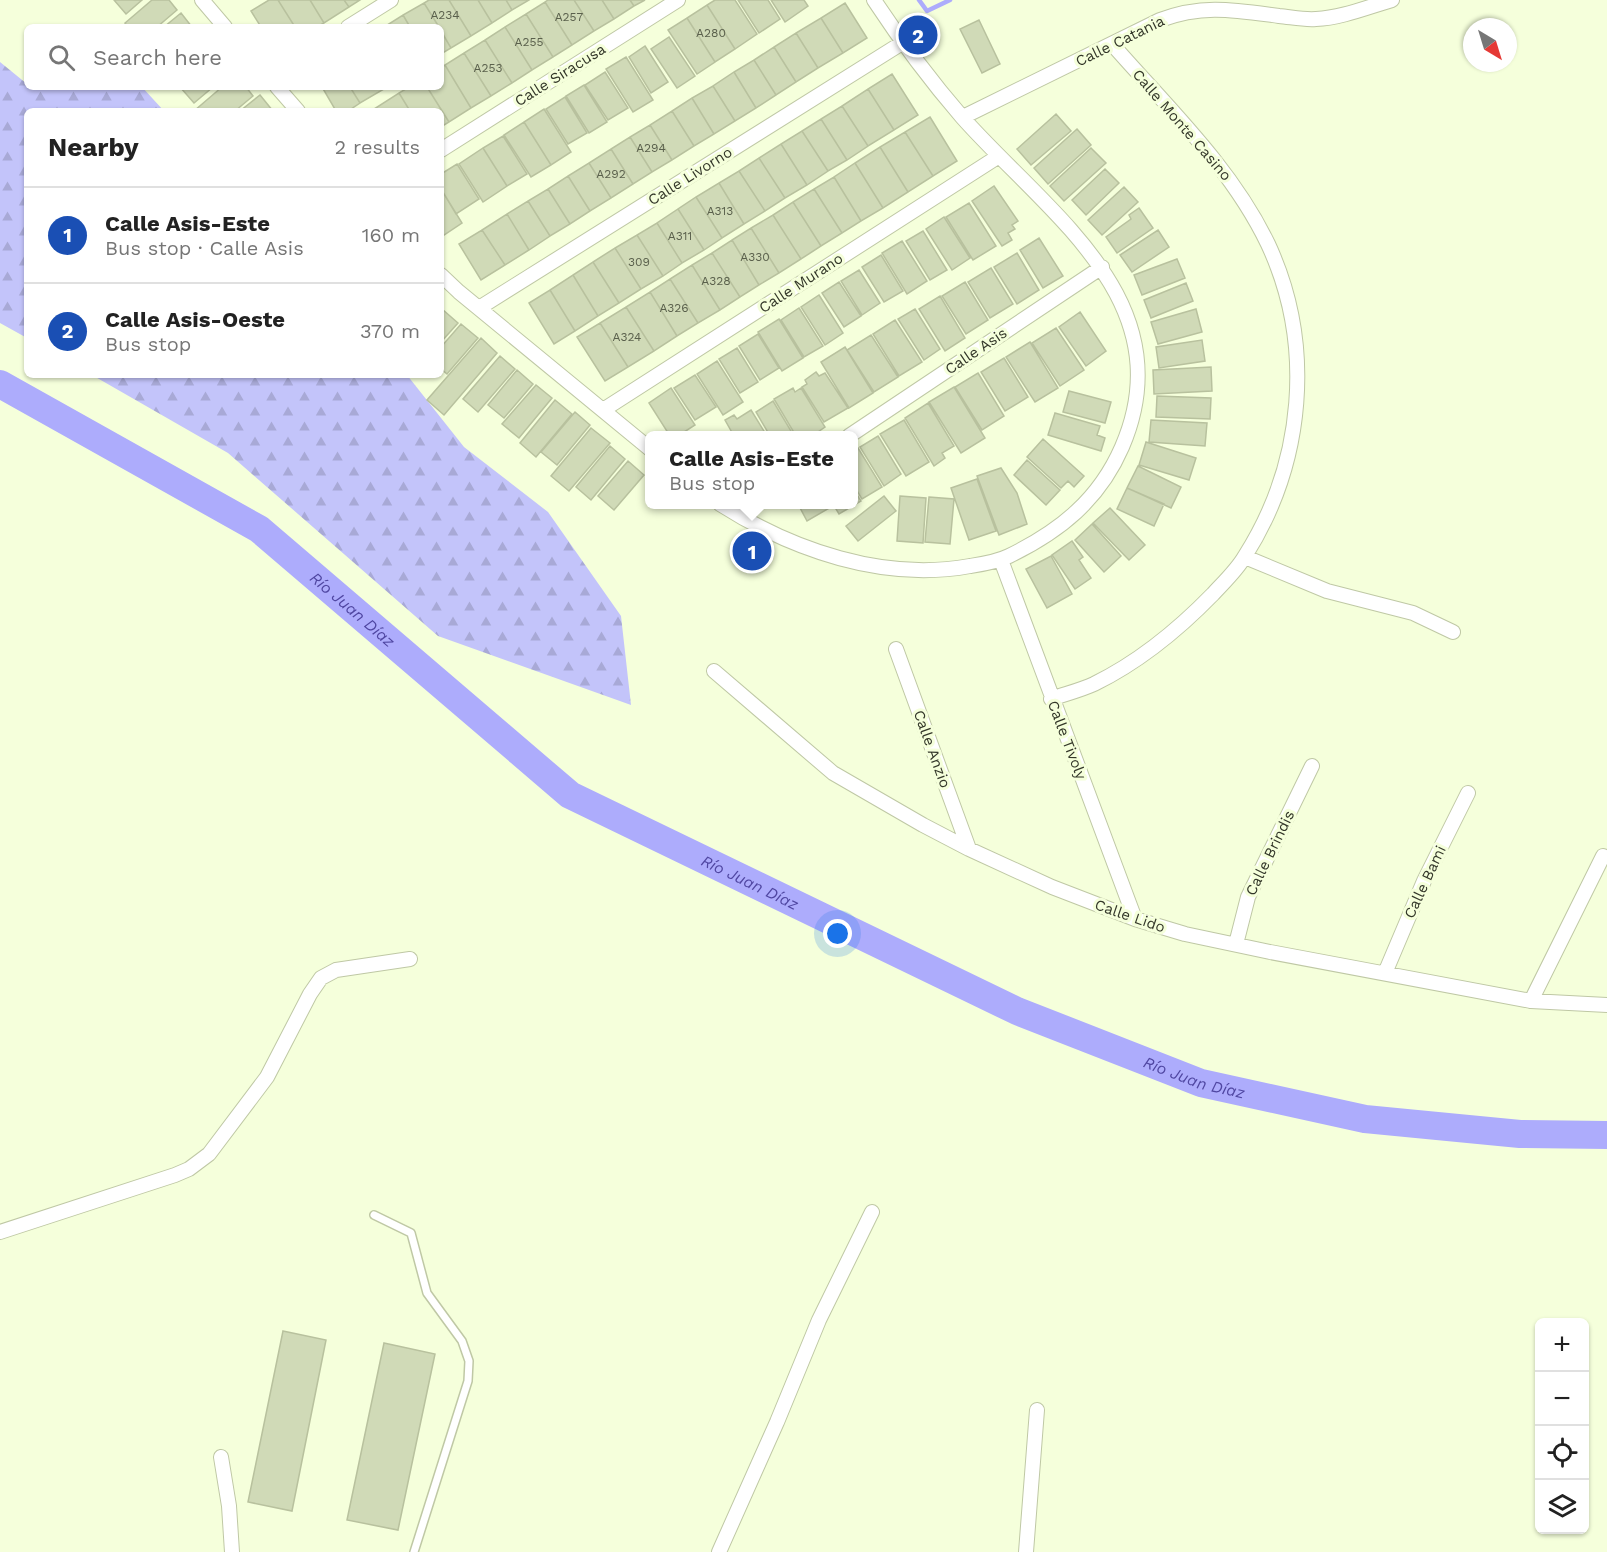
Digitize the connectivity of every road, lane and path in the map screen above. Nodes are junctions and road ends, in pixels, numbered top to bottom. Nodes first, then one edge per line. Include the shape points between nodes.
1 (202, 0) edge
2 (391, 0) edge
3 (678, 0) edge
4 (874, 0) edge
5 (1392, 0) edge
6 (222, 24) edge
7 (353, 24) edge
8 (902, 43) junction
9 (1112, 45) junction
10 (280, 90) edge
11 (295, 108) edge
12 (963, 117) junction
13 (444, 148) edge
14 (999, 156) junction
15 (1102, 267) junction
16 (444, 278) edge
17 (479, 308) junction
18 (603, 410) junction
19 (855, 431) edge
20 (645, 445) edge
21 (727, 509) edge
22 (738, 509) edge
23 (733, 513) junction
24 (1245, 557) junction
25 (1001, 560) junction
26 (1453, 632) dead end
27 (896, 649) dead end
28 (714, 671) dead end
29 (1051, 699) junction
30 (1312, 766) dead end
31 (1468, 793) dead end
32 (969, 849) junction
33 (1603, 856) dead end
34 (1135, 919) junction
35 (1236, 944) junction
36 (410, 959) dead end
37 (1385, 973) junction
38 (1531, 1001) junction
39 (1607, 1005) edge
40 (872, 1212) dead end
41 (374, 1215) dead end
42 (0, 1232) edge
43 (1037, 1410) dead end
44 (221, 1457) dead end
45 (232, 1552) edge
46 (414, 1552) edge
47 (719, 1552) edge
48 (1026, 1552) edge

1 - 6 street
2 - 7 street
3 - 13 street, Calle Siracusa
4 - 8 street
5 - 9 street, Calle Catania via 1316,19 1201,9 1160,20
8 - 12 street
8 - 17 street, Calle Livorno
9 - 12 street, Calle Catania
9 - 24 street, Calle Monte Casino via 1225,173 1249,207 1285,287 1298,360 1293,434 1267,514
10 - 11 street
12 - 14 street
14 - 15 street
14 - 18 street, Calle Murano
15 - 19 street, Calle Asis
15 - 25 street via 1130,323 1136,354 1134,410 1126,435 1101,486 1081,508 1058,528
16 - 17 street
17 - 18 street
18 - 20 street
21 - 23 street
22 - 23 street
23 - 25 street via 812,551 896,569 950,570
24 - 26 street via 1327,591 1413,613
24 - 29 street, Calle Monte Casino via 1194,614 1148,652 1092,685
25 - 29 street, Calle Tivoly
27 - 32 street, Calle Anzio
28 - 32 street, Calle Lido via 833,773
29 - 34 street, Calle Tivoly
30 - 35 street, Calle Brindis via 1248,897
31 - 37 street, Calle Bami via 1424,881
32 - 34 street, Calle Lido
33 - 38 street
34 - 35 street, Calle Lido
35 - 37 street, Calle Lido
36 - 42 street via 336,970 321,978 267,1077 199,1163 175,1175
37 - 38 street, Calle Lido
38 - 39 street, Calle Lido
40 - 47 street via 819,1320
41 - 46 lane via 411,1233 427,1293 462,1341 469,1360 468,1381
43 - 48 street
44 - 45 street

